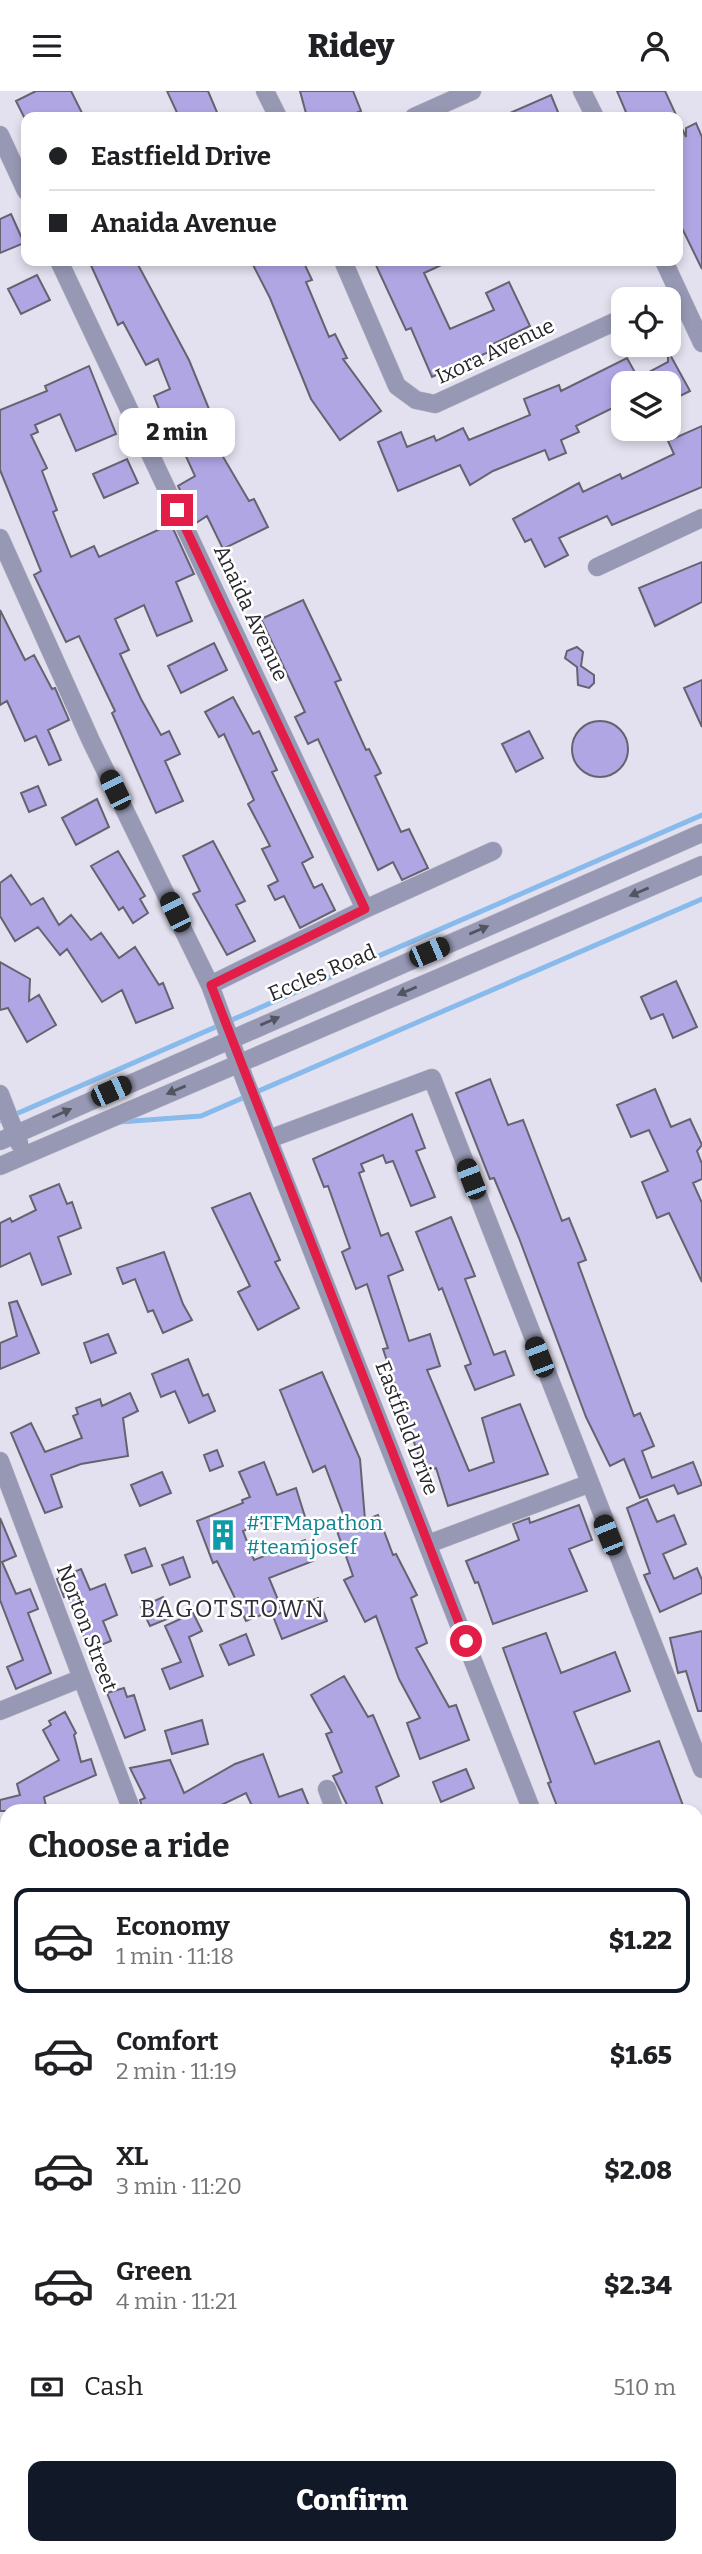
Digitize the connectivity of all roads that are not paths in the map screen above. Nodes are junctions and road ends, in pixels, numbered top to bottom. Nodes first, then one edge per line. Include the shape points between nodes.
1 (265, 91) edge
2 (472, 91) edge
3 (582, 91) edge
4 (276, 112) edge
5 (425, 112) edge
6 (592, 112) edge
7 (0, 135) edge
8 (21, 180) edge
9 (61, 266) edge
10 (345, 266) edge
11 (665, 266) edge
12 (669, 287) edge
13 (681, 311) edge
14 (611, 323) edge
15 (702, 343) edge
16 (702, 518) edge
17 (0, 538) edge
18 (6, 566) edge
19 (597, 567) dead end
20 (702, 833) edge
21 (493, 851) dead end
22 (702, 865) edge
23 (365, 909) junction
24 (214, 993) junction
25 (229, 1034) junction
26 (239, 1062) junction
27 (1, 1098) edge
28 (9, 1133) edge
29 (269, 1139) junction
30 (23, 1156) junction
31 (0, 1166) edge
32 (0, 1461) edge
33 (588, 1483) junction
34 (428, 1544) junction
35 (82, 1678) junction
36 (0, 1711) edge
37 (702, 1769) edge
38 (327, 1790) dead end
39 (129, 1804) edge
40 (332, 1804) edge
41 (530, 1804) edge

1 - 4 street
2 - 5 street
3 - 6 street
7 - 8 street
9 - 23 street, Anaida Avenue
10 - 14 street, Ixora Avenue via 397,386 416,400 435,404
11 - 12 street
13 - 15 street
16 - 19 street
17 - 18 street, Eastfield Drive
18 - 24 street, Eastfield Drive
25 -> 20 street, Eccles Road
21 - 23 street
22 -> 26 street
23 - 24 street
24 - 25 street, Eastfield Drive
25 - 26 street, Eastfield Drive
28 -> 25 street, Eccles Road
26 - 29 street, Eastfield Drive
26 -> 30 street
27 - 28 street
28 - 30 street
29 - 33 street via 432,1078
29 - 34 street, Eastfield Drive
30 - 31 street
32 - 35 street, Norton Street
33 - 34 street
33 - 37 street
34 - 41 street, Eastfield Drive
35 - 36 street
35 - 39 street, Norton Street
38 - 40 street

